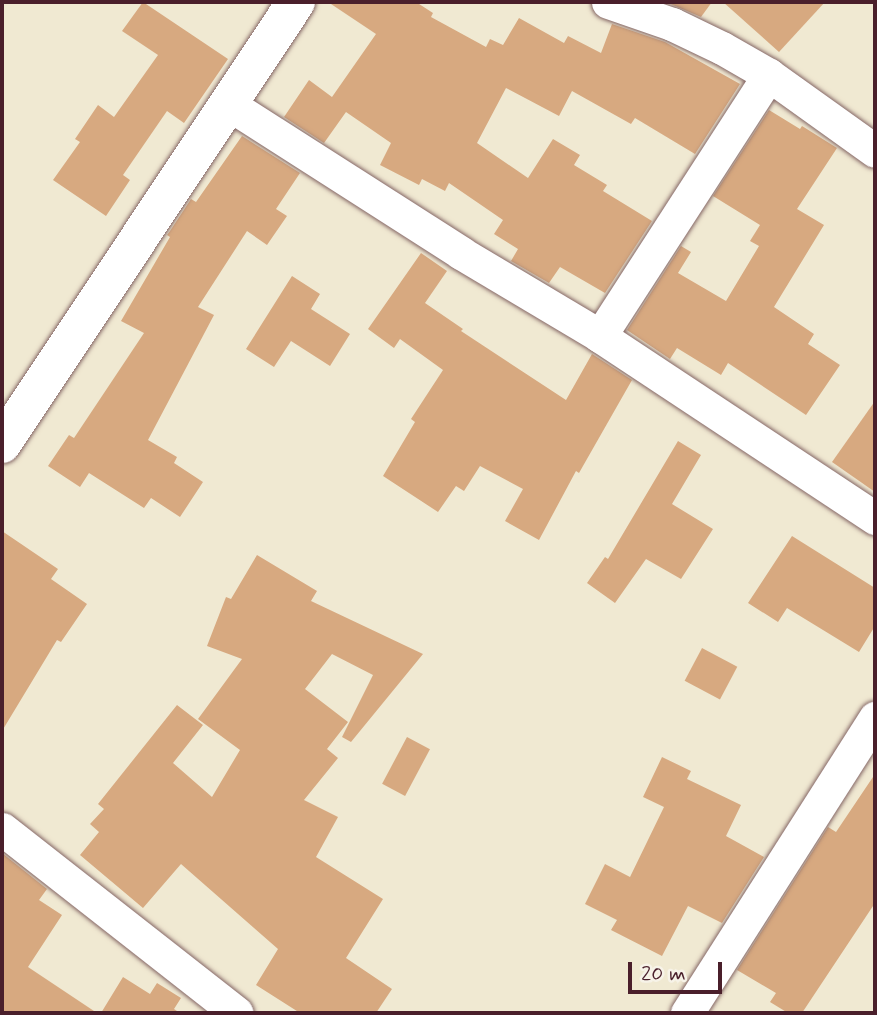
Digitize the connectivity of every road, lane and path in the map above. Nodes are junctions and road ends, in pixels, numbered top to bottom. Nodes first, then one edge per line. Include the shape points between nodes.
1 (296, 2) edge
2 (608, 2) edge
3 (769, 75) junction
4 (230, 105) junction
5 (875, 151) edge
6 (600, 336) junction
7 (2, 444) edge
8 (875, 518) edge
9 (875, 718) edge
10 (2, 829) edge
11 (237, 1013) edge
12 (687, 1013) edge

1 - 4 street
2 - 3 street via 672,24
3 - 5 street
3 - 6 street
4 - 6 street
4 - 7 street
6 - 8 street
9 - 12 street
10 - 11 street

